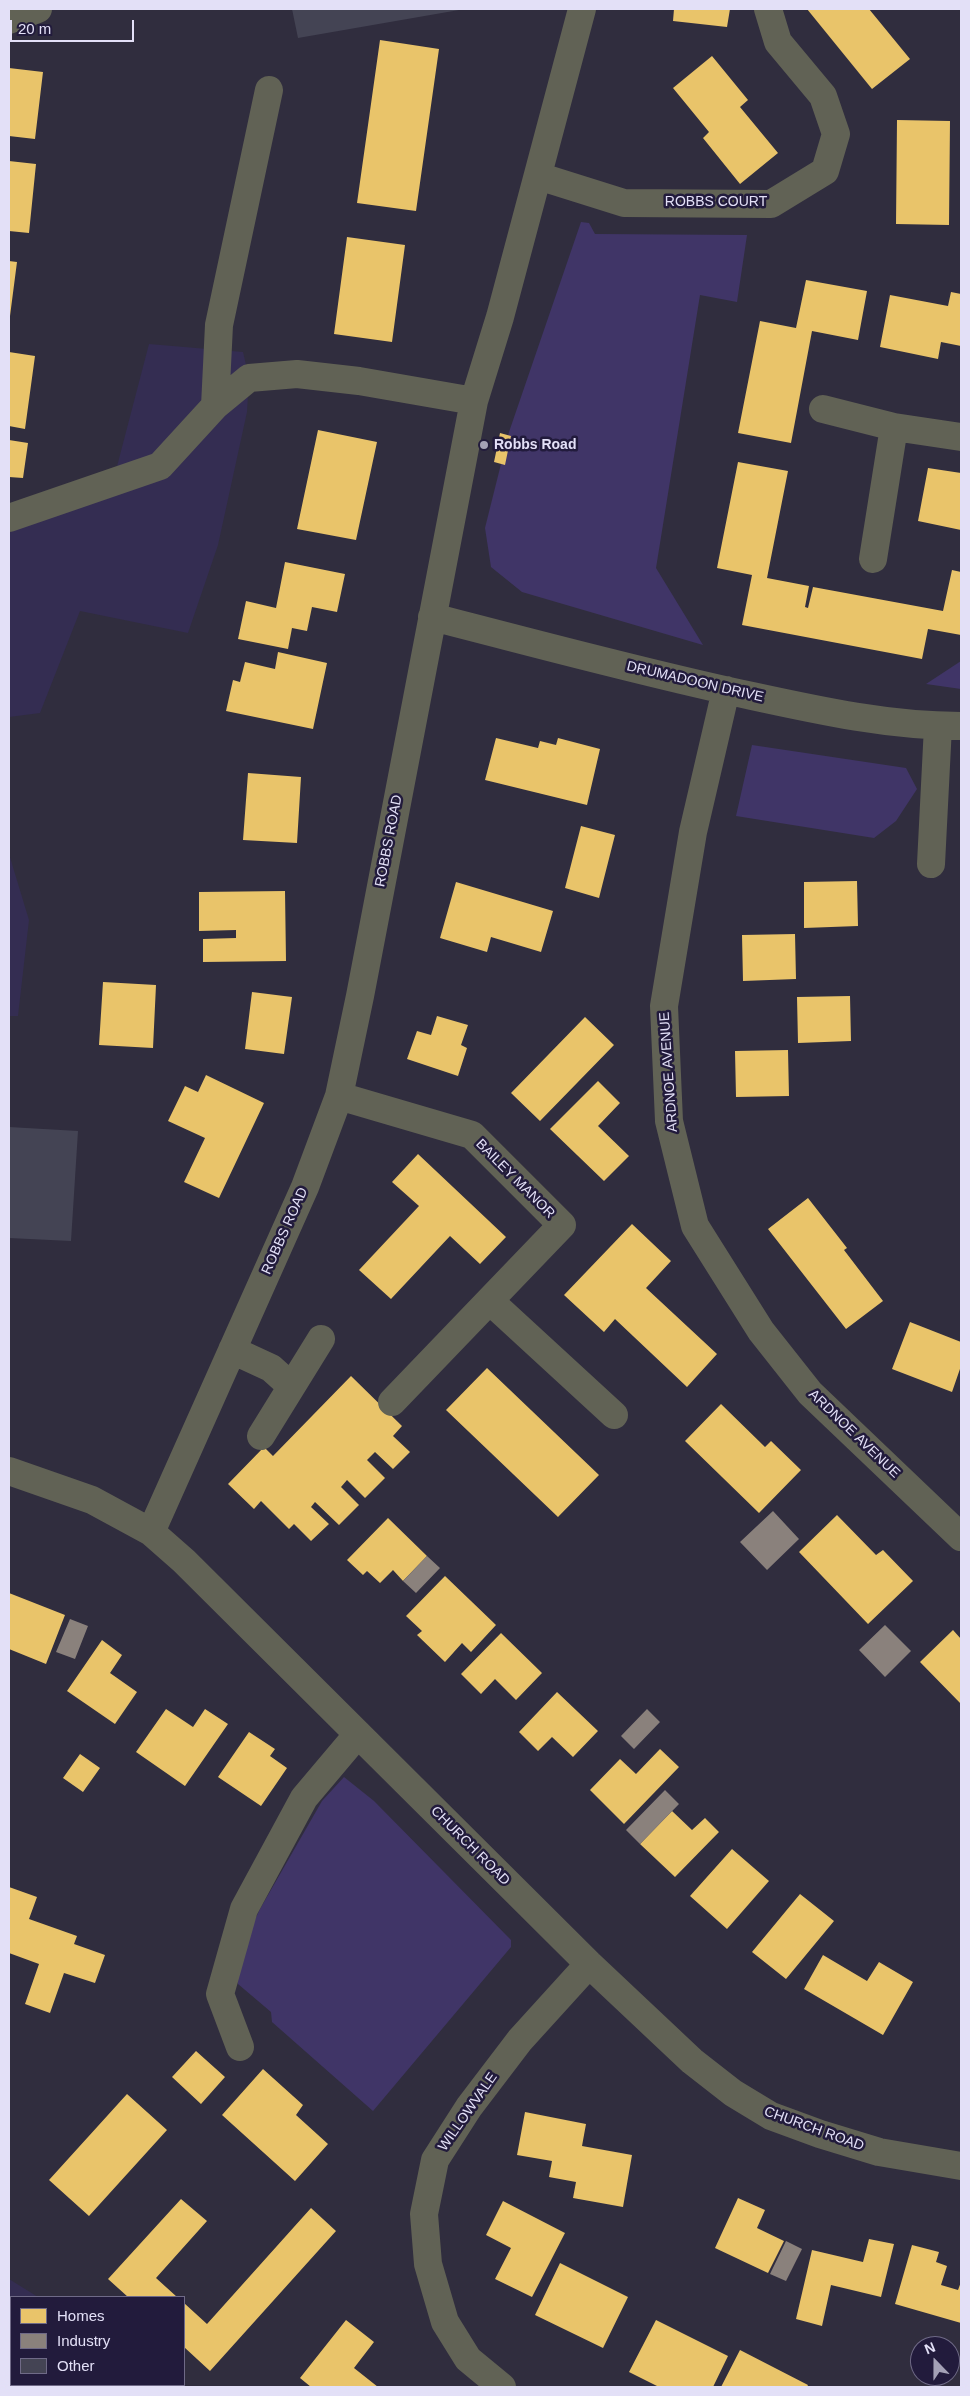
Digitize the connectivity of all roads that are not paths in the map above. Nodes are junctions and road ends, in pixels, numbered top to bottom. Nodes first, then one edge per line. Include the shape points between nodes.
1 (38, 9) edge
2 (582, 9) edge
3 (768, 9) edge
4 (9, 20) edge
5 (269, 90) dead end
6 (538, 176) junction
7 (474, 401) junction
8 (215, 406) junction
9 (823, 409) dead end
10 (894, 427) junction
11 (961, 437) edge
12 (9, 518) edge
13 (873, 559) dead end
14 (432, 617) junction
15 (726, 690) junction
16 (950, 726) edge
17 (932, 864) dead end
18 (339, 1096) junction
19 (490, 1301) junction
20 (321, 1339) dead end
21 (232, 1350) junction
22 (291, 1386) junction
23 (392, 1402) dead end
24 (614, 1415) dead end
25 (261, 1436) dead end
26 (9, 1471) edge
27 (151, 1532) junction
28 (961, 1535) edge
29 (358, 1734) junction
30 (589, 1964) junction
31 (240, 2047) dead end
32 (961, 2166) edge
33 (502, 2387) edge

1 - 4 street
2 - 6 street, ROBBS ROAD
3 - 6 street, ROBBS COURT via 778,42 823,96 836,134 826,171 771,204 624,203
5 - 8 street via 219,325
6 - 7 street, ROBBS ROAD
7 - 8 street via 297,374 249,378
7 - 14 street, ROBBS ROAD
8 - 12 street via 160,466
9 - 10 street
10 - 11 street
10 - 13 street
14 - 15 street, DRUMADOON DRIVE
14 - 18 street, ROBBS ROAD
15 - 16 street, DRUMADOON DRIVE via 853,718
15 - 28 street, ARDNOE AVENUE via 693,832 664,1006 669,1121 695,1226 761,1332 810,1393
16 - 17 street
18 - 19 street, BAILEY MANOR via 472,1135 562,1225
18 - 21 street, ROBBS ROAD via 305,1187
19 - 23 street, BAILEY MANOR
19 - 24 street
20 - 22 street
21 - 22 street via 270,1368
21 - 27 street, ROBBS ROAD
22 - 25 street
26 - 27 street, CHURCH ROAD via 92,1500
27 - 29 street, CHURCH ROAD
29 - 30 street, CHURCH ROAD
29 - 31 street via 304,1798 244,1909 220,1994
30 - 32 street, CHURCH ROAD via 692,2061 733,2093 771,2116 879,2152
30 - 33 street, WILLOWVALE via 520,2040 469,2106 435,2160 424,2214 428,2264 445,2322 468,2359

